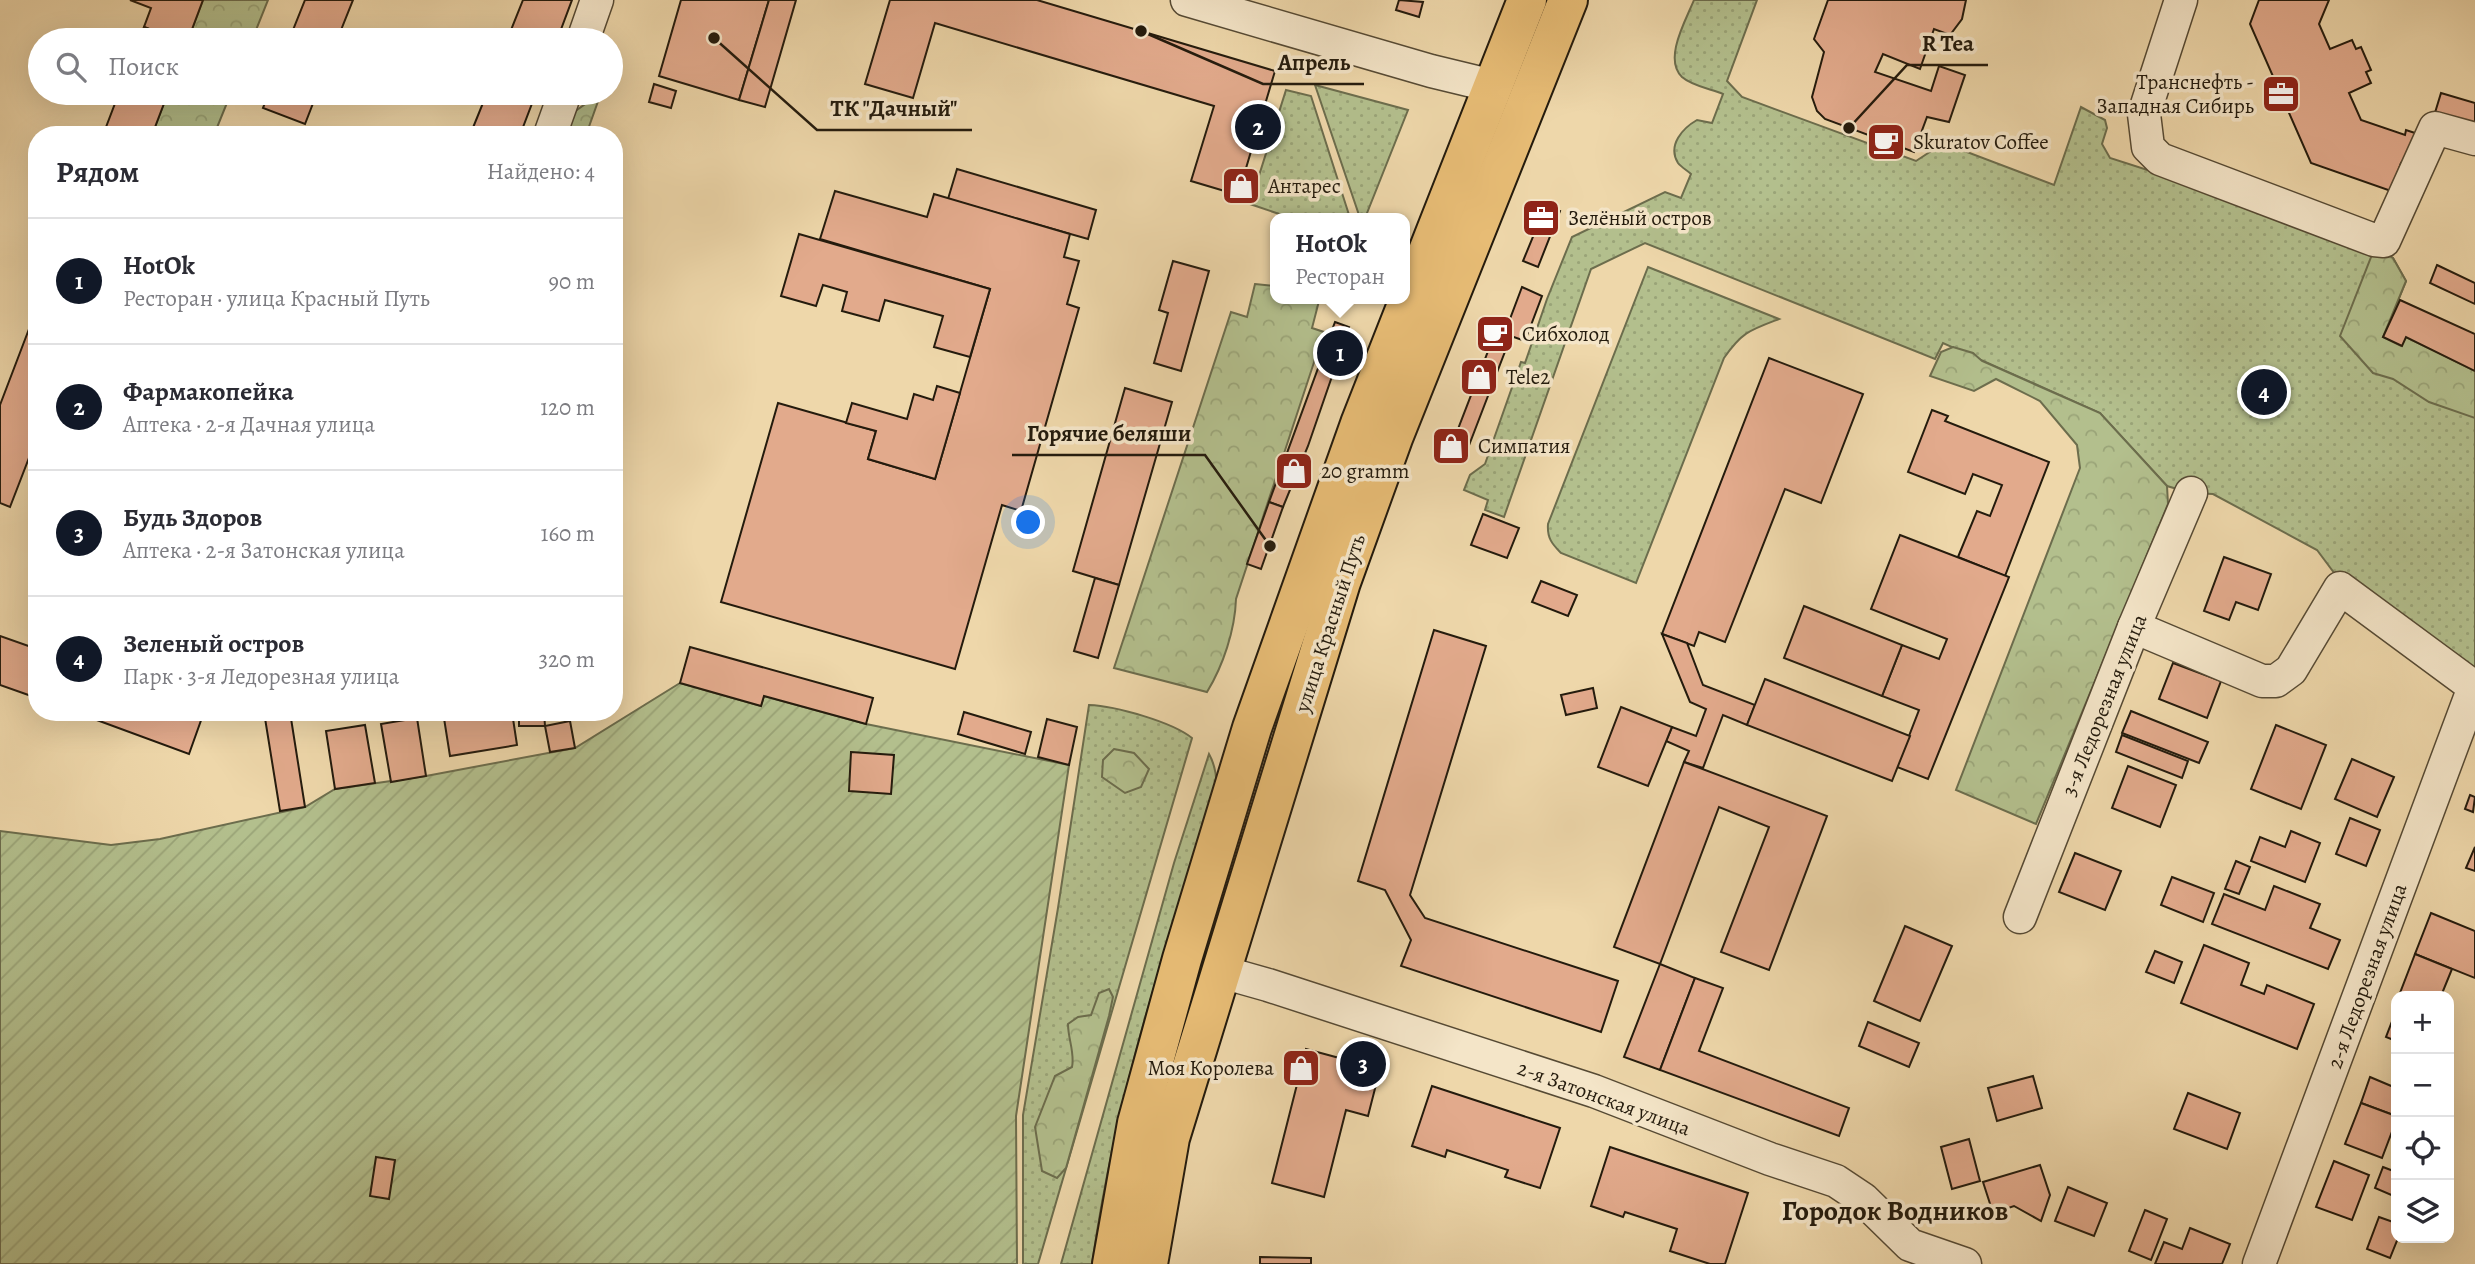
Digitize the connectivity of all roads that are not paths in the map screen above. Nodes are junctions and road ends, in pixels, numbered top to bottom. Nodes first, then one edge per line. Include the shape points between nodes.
1 (597, 0) edge
2 (1187, 0) edge
3 (1527, 0) edge
4 (1568, 0) edge
5 (2181, 0) edge
6 (587, 28) edge
7 (1493, 86) junction
8 (561, 105) edge
9 (553, 126) edge
10 (2475, 139) edge
11 (1410, 297) edge
12 (1407, 304) edge
13 (2191, 493) dead end
14 (2134, 627) junction
15 (2474, 687) edge
16 (1252, 728) junction
17 (1293, 738) junction
18 (2020, 917) dead end
19 (1222, 972) junction
20 (1909, 1255) edge
21 (1112, 1264) edge
22 (1149, 1264) edge
23 (1965, 1264) edge
24 (2259, 1264) edge

1 - 6 street
2 - 7 street
3 - 7 main road, улица Красный Путь
4 - 17 main road, улица Красный Путь via 1393,438 1341,582
5 - 10 street via 2144,114 2148,147 2160,159 2384,241 2435,128
7 - 11 main road, улица Красный Путь
8 - 9 street
12 - 16 main road, улица Красный Путь
13 - 14 street, 3-я Ледорезная улица
14 - 15 street via 2262,681 2276,681 2291,670 2340,588
14 - 18 street, 3-я Ледорезная улица
15 - 24 street, 2-я Ледорезная улица
16 - 17 street
16 - 21 main road, улица Красный Путь via 1137,1123
17 - 19 main road, улица Красный Путь
19 - 20 street, 2-я Затонская улица via 1594,1091 1836,1181 1863,1199
19 - 22 main road, улица Красный Путь via 1170,1139
20 - 23 street, 2-я Затонская улица

